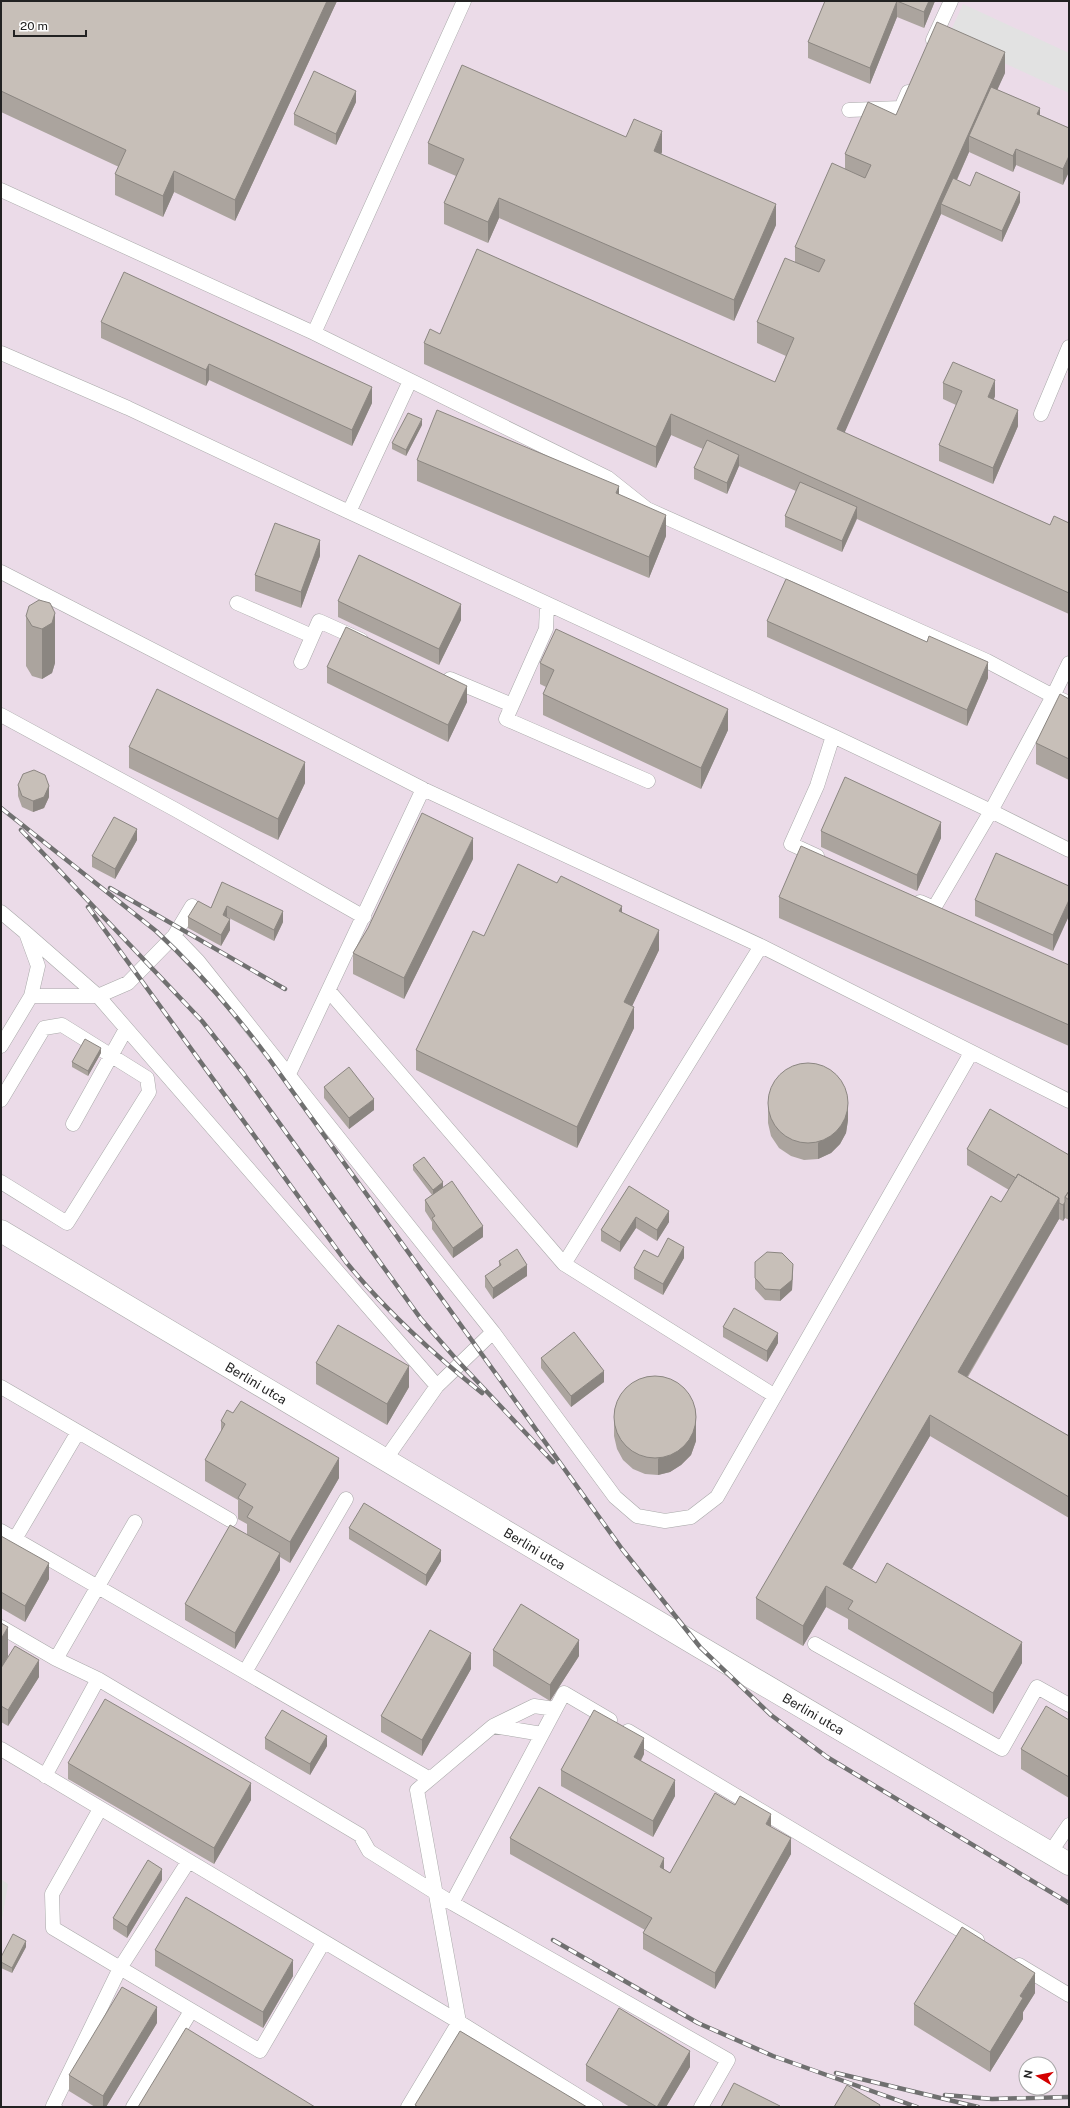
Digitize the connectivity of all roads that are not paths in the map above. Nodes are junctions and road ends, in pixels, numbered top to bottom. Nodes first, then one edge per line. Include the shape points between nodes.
1 (464, 1) edge
2 (951, 1) edge
3 (928, 51) edge
4 (914, 80) edge
5 (849, 110) dead end
6 (1, 190) edge
7 (314, 333) junction
8 (1069, 347) edge
9 (1, 353) edge
10 (410, 381) junction
11 (1040, 414) dead end
12 (349, 512) junction
13 (1, 572) edge
14 (237, 603) dead end
15 (547, 606) junction
16 (312, 636) junction
17 (376, 646) edge
18 (301, 662) dead end
19 (1069, 663) edge
20 (440, 674) edge
21 (1053, 696) junction
22 (1069, 703) edge
23 (512, 705) junction
24 (1, 715) edge
25 (833, 736) junction
26 (648, 781) dead end
27 (423, 789) junction
28 (991, 811) junction
29 (1069, 850) edge
30 (827, 860) edge
31 (906, 896) edge
32 (192, 906) dead end
33 (934, 908) junction
34 (1, 912) edge
35 (948, 915) edge
36 (364, 917) junction
37 (26, 933) junction
38 (174, 936) junction
39 (761, 946) junction
40 (329, 991) junction
41 (31, 996) junction
42 (98, 996) junction
43 (126, 1029) junction
44 (1, 1046) edge
45 (971, 1053) junction
46 (112, 1057) junction
47 (288, 1076) junction
48 (1, 1100) edge
49 (1069, 1101) edge
50 (73, 1124) dead end
51 (1, 1182) edge
52 (1, 1231) edge
53 (564, 1264) junction
54 (493, 1332) junction
55 (437, 1386) junction
56 (1, 1387) edge
57 (775, 1396) junction
58 (78, 1432) junction
59 (385, 1460) junction
60 (346, 1498) dead end
61 (230, 1520) dead end
62 (135, 1522) dead end
63 (1, 1531) edge
64 (15, 1539) junction
65 (98, 1586) junction
66 (1, 1627) edge
67 (815, 1644) dead end
68 (56, 1659) junction
69 (245, 1672) junction
70 (98, 1679) junction
71 (1069, 1704) edge
72 (555, 1709) junction
73 (493, 1726) junction
74 (542, 1734) junction
75 (1, 1749) edge
76 (45, 1776) junction
77 (430, 1779) junction
78 (100, 1809) junction
79 (1069, 1825) edge
80 (1050, 1852) junction
81 (188, 1862) junction
82 (1069, 1864) edge
83 (437, 1893) junction
84 (452, 1903) junction
85 (323, 1943) junction
86 (987, 1946) edge
87 (1008, 1958) edge
88 (120, 1968) junction
89 (1069, 1995) edge
90 (191, 2011) junction
91 (459, 2022) junction
92 (53, 2107) edge
93 (133, 2107) edge
94 (408, 2107) edge
95 (596, 2107) edge
96 (701, 2107) edge

1 - 7 lane
2 - 3 lane
4 - 5 lane via 901,108
6 - 7 lane
7 - 10 lane
8 - 11 lane
9 - 12 lane via 128,408
10 - 12 lane
10 - 21 lane via 608,478 647,509 987,661
12 - 15 lane
13 - 27 lane
14 - 16 lane
15 - 23 lane via 546,629
15 - 25 lane
16 - 17 lane via 319,622
16 - 18 lane
19 - 21 lane
20 - 23 lane
21 - 22 lane
21 - 28 lane
23 - 26 lane via 506,719
24 - 36 lane via 176,810
25 - 28 lane
25 - 30 lane via 817,786 791,844
27 - 36 lane
27 - 39 lane
28 - 29 lane
28 - 33 lane
31 - 33 lane
32 - 38 lane
33 - 35 lane
34 - 37 lane
36 - 40 lane
37 - 41 lane via 38,966
37 - 42 lane
38 - 42 lane via 128,983
38 - 47 lane via 198,961
39 - 45 lane
39 - 53 lane
40 - 47 lane
40 - 53 lane
41 - 42 lane
41 - 44 lane
42 - 43 lane
43 - 46 lane
43 - 55 lane
45 - 49 lane
45 - 57 lane
46 - 48 lane via 62,1025 44,1028
46 - 50 lane
46 - 51 lane via 147,1078 148,1092 67,1223
47 - 54 lane
52 - 59 street, Berlini utca
53 - 57 lane
54 - 55 lane
54 - 57 lane via 615,1498 637,1516 664,1521 691,1517 717,1497
55 - 59 lane
56 - 58 lane
58 - 61 lane
58 - 64 lane
59 - 80 street, Berlini utca
60 - 69 lane
62 - 65 lane
63 - 64 lane
64 - 65 lane
65 - 68 lane
65 - 69 lane
66 - 68 lane
67 - 71 lane via 1002,1749 1037,1687
68 - 70 lane
69 - 77 lane
70 - 76 lane
70 - 83 lane via 360,1835 370,1851
72 - 73 lane via 534,1706
72 - 74 lane
72 - 86 lane via 564,1693
73 - 74 lane
73 - 77 lane
74 - 84 lane
75 - 76 lane
76 - 78 lane
77 - 83 lane via 418,1790
78 - 81 lane
78 - 88 lane via 52,1894 54,1928
79 - 80 lane
80 - 82 street, Berlini utca
81 - 85 lane
81 - 88 lane
83 - 84 lane
83 - 91 lane
84 - 96 lane via 728,2060
85 - 90 lane via 260,2051
85 - 91 lane
87 - 89 lane
88 - 90 lane
88 - 92 lane
90 - 93 lane
91 - 94 lane
91 - 95 lane

